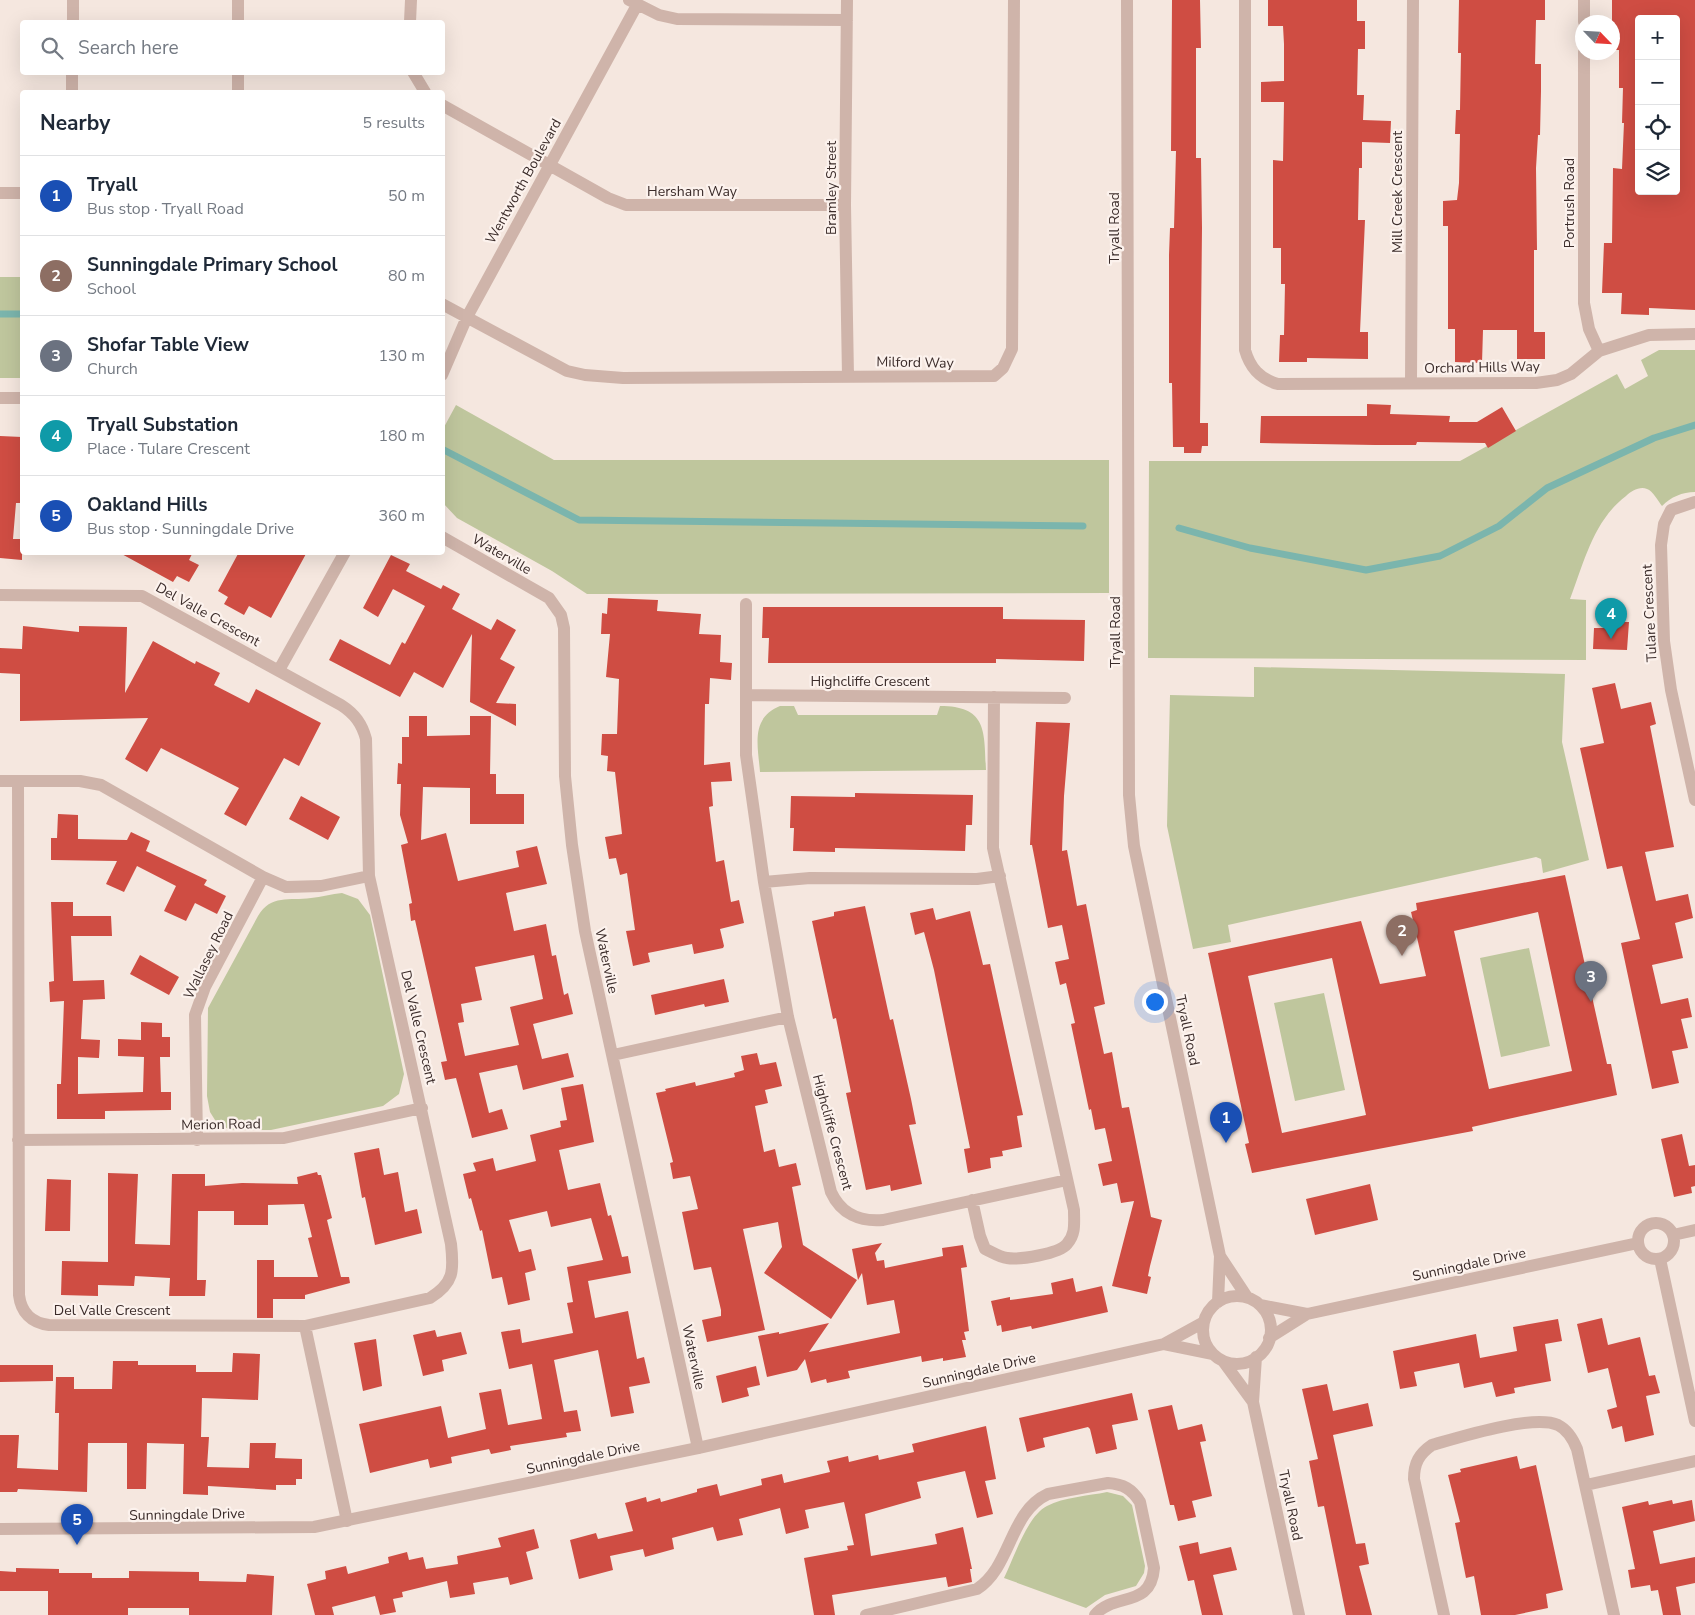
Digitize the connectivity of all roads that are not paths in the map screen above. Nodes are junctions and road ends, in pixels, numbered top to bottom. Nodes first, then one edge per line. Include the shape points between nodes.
1 (73, 0) edge
2 (238, 0) edge
3 (411, 0) edge
4 (847, 0) edge
5 (1014, 0) edge
6 (1128, 0) edge
7 (1245, 0) edge
8 (1413, 0) edge
9 (1584, 0) edge
10 (633, 2) edge
11 (1584, 15) edge
12 (73, 20) edge
13 (238, 20) edge
14 (410, 20) edge
15 (847, 20) junction
16 (1584, 60) edge
17 (72, 75) edge
18 (238, 75) edge
19 (414, 75) edge
20 (72, 90) edge
21 (238, 90) edge
22 (423, 90) edge
23 (445, 107) edge
24 (548, 165) junction
25 (0, 193) edge
26 (20, 193) edge
27 (845, 205) junction
28 (445, 306) edge
29 (466, 317) junction
30 (1695, 334) edge
31 (1599, 351) junction
32 (445, 367) edge
33 (848, 376) junction
34 (1411, 383) junction
35 (0, 398) edge
36 (20, 398) edge
37 (1695, 502) edge
38 (445, 539) edge
39 (343, 555) edge
40 (0, 595) edge
41 (746, 604) dead end
42 (279, 670) junction
43 (746, 695) junction
44 (994, 697) junction
45 (1065, 698) dead end
46 (0, 781) edge
47 (18, 781) junction
48 (1695, 800) edge
49 (369, 876) junction
50 (1000, 876) junction
51 (263, 877) junction
52 (764, 882) junction
53 (788, 1017) junction
54 (612, 1055) junction
55 (422, 1108) junction
56 (18, 1140) junction
57 (197, 1140) junction
58 (1067, 1180) junction
59 (972, 1200) junction
60 (1695, 1230) edge
61 (1673, 1235) junction
62 (1638, 1243) junction
63 (1220, 1256) junction
64 (1660, 1259) junction
65 (1247, 1298) junction
66 (1218, 1302) junction
67 (1260, 1305) junction
68 (1307, 1314) junction
69 (1204, 1322) junction
70 (305, 1326) junction
71 (1269, 1338) junction
72 (1164, 1344) junction
73 (1256, 1357) junction
74 (1218, 1358) junction
75 (1253, 1402) junction
76 (1695, 1421) edge
77 (698, 1448) junction
78 (1695, 1461) edge
79 (1586, 1485) junction
80 (346, 1521) junction
81 (0, 1529) edge
82 (893, 1612) edge
83 (866, 1615) edge
84 (1095, 1615) edge
85 (1299, 1615) edge
86 (1444, 1615) edge
87 (1614, 1615) edge

1 - 12 street
2 - 13 street
3 - 14 street
4 - 15 street, Bramley Street
5 - 33 street, Milford Way via 1012,349 1009,360 994,376 982,378
6 - 63 street, Tryall Road via 1129,795 1134,846
7 - 34 street, Orchard Hills Way via 1245,350 1252,367 1260,376 1278,384
8 - 34 street, Mill Creek Crescent
9 - 11 street
10 - 15 street via 659,15 677,19
10 - 24 street, Wentworth Boulevard
15 - 27 street, Bramley Street
16 - 31 street, Portrush Road via 1584,303 1589,329
17 - 20 street
18 - 21 street
19 - 22 street
23 - 24 street, Hersham Way
24 - 27 street, Hersham Way via 626,205
24 - 29 street, Wentworth Boulevard
25 - 26 street
27 - 33 street, Bramley Street
28 - 29 street, Milford Way
29 - 32 street, Wentworth Boulevard
29 - 33 street, Milford Way via 567,371 585,375 623,378
30 - 31 street, Orchard Hills Way via 1649,335
31 - 34 street, Orchard Hills Way via 1571,374 1556,380 1536,383
35 - 36 street
37 - 48 street, Tulare Crescent via 1671,510 1664,524 1661,545 1664,642
38 - 54 street, Waterville via 549,598 561,615 564,628 565,776 572,845 585,931
39 - 42 street
40 - 42 street, Del Valle Crescent via 142,596
41 - 43 street, Highcliffe Crescent
42 - 49 street, Del Valle Crescent via 349,710 361,724 366,739
43 - 44 street, Highcliffe Crescent
43 - 52 street, Highcliffe Crescent via 746,755
44 - 45 street, Highcliffe Crescent
44 - 50 street via 994,848
46 - 47 street
47 - 51 street via 80,781 101,785
47 - 56 street, Del Valle Crescent
49 - 51 street via 321,886 286,887
49 - 55 street, Del Valle Crescent
50 - 52 street via 978,879 810,878
50 - 58 street
51 - 57 street, Wallasey Road via 205,987 195,1015
52 - 53 street, Highcliffe Crescent
53 - 54 street
53 - 59 street, Highcliffe Crescent via 837,1204 853,1216 869,1222
54 - 77 street, Waterville
55 - 57 street, Merion Road via 284,1138
55 - 70 street, Del Valle Crescent via 451,1244 454,1265 450,1280 430,1298
56 - 57 street, Merion Road
56 - 70 street, Del Valle Crescent via 19,1295 23,1310 34,1321 49,1325
58 - 59 street, Highcliffe Crescent
58 - 59 street via 1075,1230 1066,1245 1023,1258 1006,1258 985,1249
60 - 61 street
61 - 62 street via 1669,1228 1654,1223 1642,1230
61 - 64 street via 1673,1247 1666,1257
62 - 64 street via 1645,1256
62 - 68 street, Sunningdale Drive
63 - 65 street, Tryall Road
63 - 66 street, Tryall Road
64 - 76 street
65 - 66 street via 1231,1296
65 - 67 street
66 - 69 street
67 - 68 street, Sunningdale Drive
67 - 71 street via 1269,1320
68 - 71 street, Sunningdale Drive
69 - 72 street, Sunningdale Drive
69 - 74 street via 1204,1340
70 - 80 street
71 - 73 street
72 - 74 street, Sunningdale Drive
72 - 77 street, Sunningdale Drive
73 - 74 street via 1241,1363
73 - 75 street, Tryall Road
74 - 75 street, Tryall Road
75 - 85 street, Tryall Road
77 - 80 street, Sunningdale Drive
78 - 79 street
79 - 86 street via 1578,1448 1571,1435 1551,1423 1539,1421 1452,1439 1432,1445 1420,1453 1414,1467 1414,1479
79 - 87 street
80 - 81 street, Sunningdale Drive via 314,1527
82 - 83 street
82 - 84 street via 978,1589 992,1577 1026,1511 1040,1498 1108,1483 1127,1487 1140,1502 1154,1576 1140,1596 1103,1607

